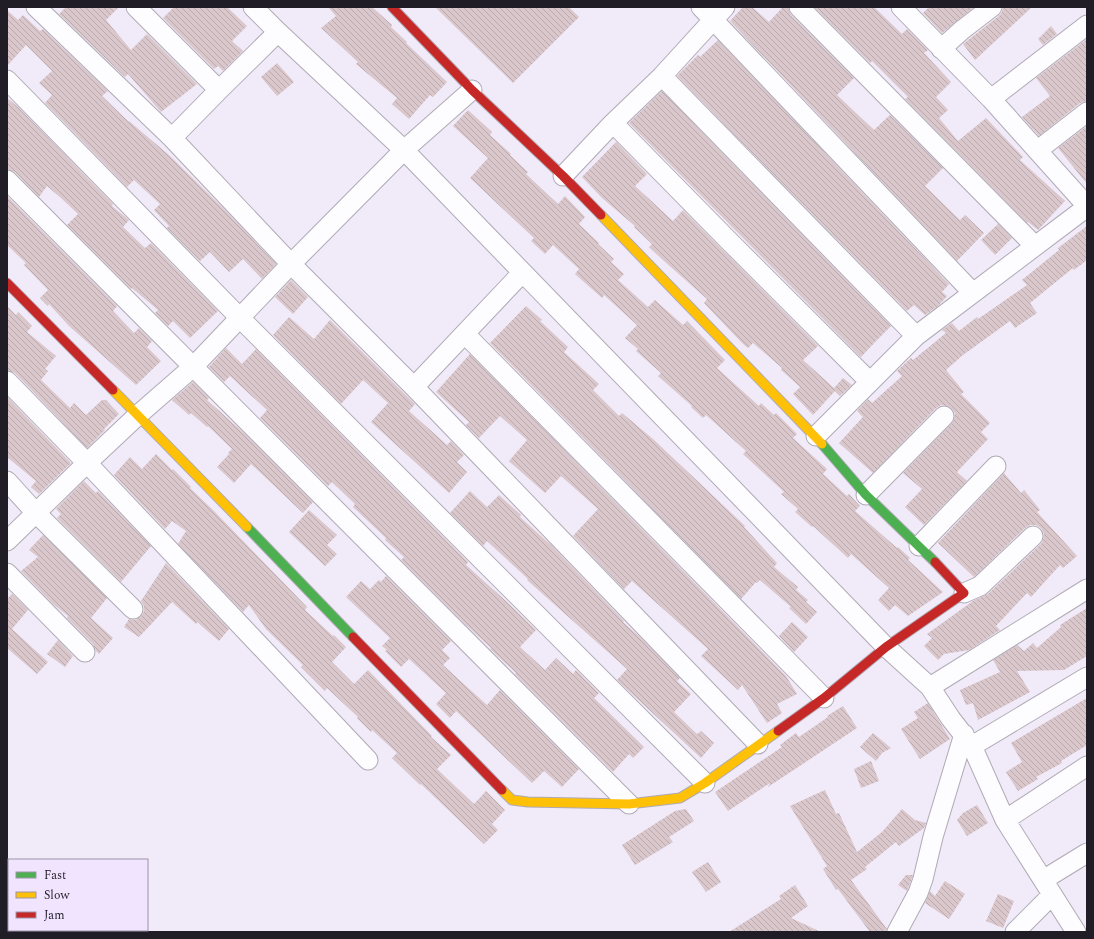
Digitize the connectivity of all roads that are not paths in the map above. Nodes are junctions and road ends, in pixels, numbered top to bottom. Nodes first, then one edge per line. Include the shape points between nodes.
1 (36, 7) edge
2 (136, 7) edge
3 (253, 7) edge
4 (392, 7) edge
5 (799, 7) edge
6 (901, 7) edge
7 (992, 7) edge
8 (713, 11) edge
9 (1087, 25) edge
10 (278, 32) junction
11 (942, 49) junction
12 (662, 76) junction
13 (7, 80) edge
14 (219, 90) junction
15 (472, 90) junction
16 (990, 99) junction
17 (1087, 112) edge
18 (613, 123) junction
19 (172, 138) junction
20 (404, 150) junction
21 (1038, 150) junction
22 (564, 176) junction
23 (7, 180) edge
24 (1087, 207) edge
25 (1035, 246) junction
26 (291, 264) junction
27 (522, 273) junction
28 (7, 283) edge
29 (973, 293) junction
30 (240, 318) junction
31 (465, 334) junction
32 (916, 336) junction
33 (193, 367) junction
34 (7, 381) edge
35 (870, 382) junction
36 (414, 387) junction
37 (138, 415) junction
38 (944, 416) dead end
39 (816, 436) junction
40 (87, 463) junction
41 (996, 466) dead end
42 (7, 481) edge
43 (866, 495) junction
44 (36, 513) junction
45 (1033, 536) dead end
46 (7, 541) edge
47 (918, 546) junction
48 (7, 572) edge
49 (1087, 589) edge
50 (964, 593) junction
51 (133, 609) dead end
52 (886, 646) junction
53 (85, 652) dead end
54 (1087, 677) edge
55 (930, 687) junction
56 (824, 698) junction
57 (968, 740) junction
58 (758, 744) junction
59 (368, 760) dead end
60 (1087, 766) edge
61 (705, 783) junction
62 (629, 804) junction
63 (1005, 820) junction
64 (1087, 853) edge
65 (1048, 888) junction
66 (897, 932) edge
67 (1015, 932) edge
68 (1076, 932) edge

1 - 19 street
2 - 14 street
3 - 10 street
4 - 15 street
5 - 25 street
6 - 11 street
7 - 11 street
8 - 12 street
8 - 29 street
9 - 16 street
10 - 14 street
10 - 20 street
11 - 16 street
12 - 18 street
12 - 32 street
13 - 30 street
14 - 19 street
15 - 20 street
15 - 22 street
16 - 21 street
17 - 21 street
18 - 22 street
18 - 35 street
19 - 26 street
20 - 26 street
20 - 27 street
21 - 24 street
22 - 39 street
23 - 33 street
24 - 25 street
25 - 29 street
26 - 30 street
26 - 36 street
27 - 31 street
27 - 52 street
28 - 37 street
29 - 32 street
30 - 33 street
30 - 61 street
31 - 36 street
31 - 56 street
32 - 35 street
33 - 37 street
33 - 62 street
34 - 40 street
35 - 39 street
36 - 58 street
37 - 40 street
37 - 62 street via 512,800
38 - 43 street
39 - 43 street
40 - 44 street
40 - 59 street
41 - 47 street
42 - 44 street
43 - 47 street
44 - 46 street
44 - 51 street
45 - 50 street via 980,586
47 - 50 street
48 - 53 street
49 - 55 street
50 - 52 street
52 - 55 street
52 - 56 street
54 - 57 street
55 - 57 street
56 - 58 street
57 - 63 street
57 - 66 street via 933,837 918,893
58 - 61 street
60 - 63 street
61 - 62 street via 680,798
63 - 65 street
64 - 65 street
65 - 67 street
65 - 68 street

